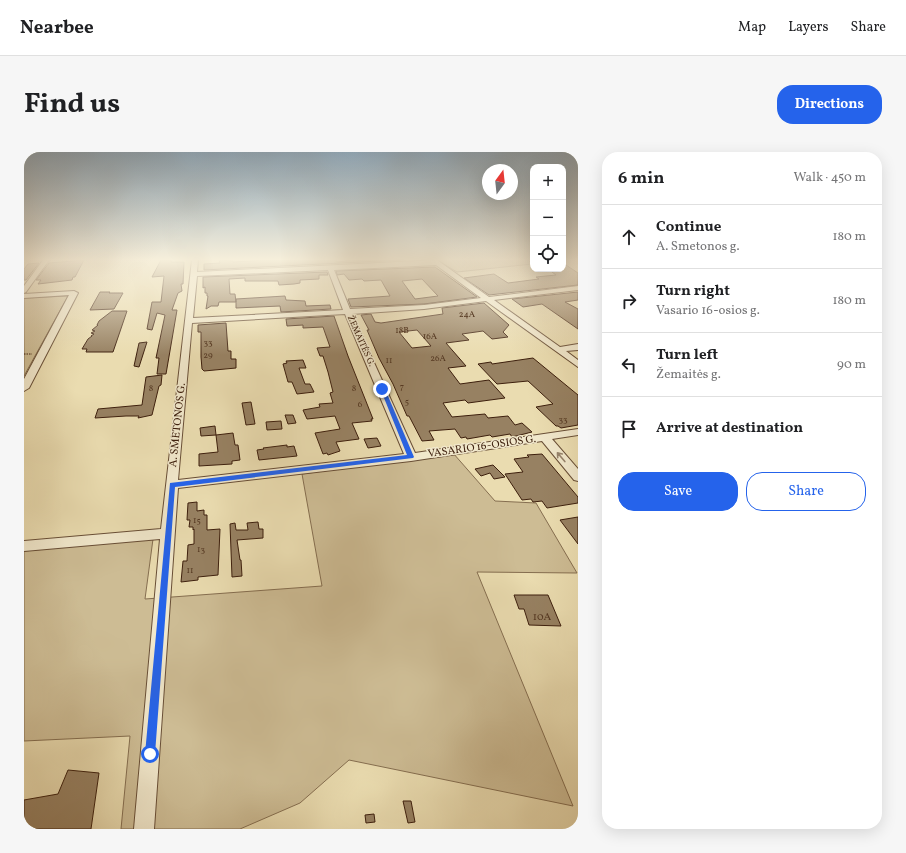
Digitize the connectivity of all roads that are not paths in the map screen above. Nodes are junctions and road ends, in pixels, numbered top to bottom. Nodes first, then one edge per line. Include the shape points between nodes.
1 (192, 292) edge
2 (340, 292) edge
3 (476, 292) edge
4 (551, 292) edge
5 (24, 296) edge
6 (488, 300) junction
7 (348, 312) junction
8 (189, 321) junction
9 (578, 347) edge
10 (559, 350) junction
11 (578, 364) edge
12 (24, 388) edge
13 (578, 432) edge
14 (545, 438) junction
15 (411, 457) junction
16 (578, 477) edge
17 (172, 485) junction
18 (167, 533) junction
19 (24, 546) edge
20 (144, 829) edge

1 - 8 street, A. SMETONOS G.
2 - 7 street, ŽEMAITĖS G.
3 - 6 street
4 - 6 street
5 - 12 street via 74,294
6 - 7 street
6 - 10 street
7 - 8 street
7 - 15 street, ŽEMAITĖS G.
8 - 17 street, A. SMETONOS G.
9 - 10 street
10 - 11 street
13 - 14 street, VASARIO 16-OSIOS G.
14 - 15 street, VASARIO 16-OSIOS G.
16 -> 14 street
15 - 17 street, VASARIO 16-OSIOS G.
17 - 18 street, A. SMETONOS G.
18 - 19 street
18 - 20 street, A. SMETONOS G.

